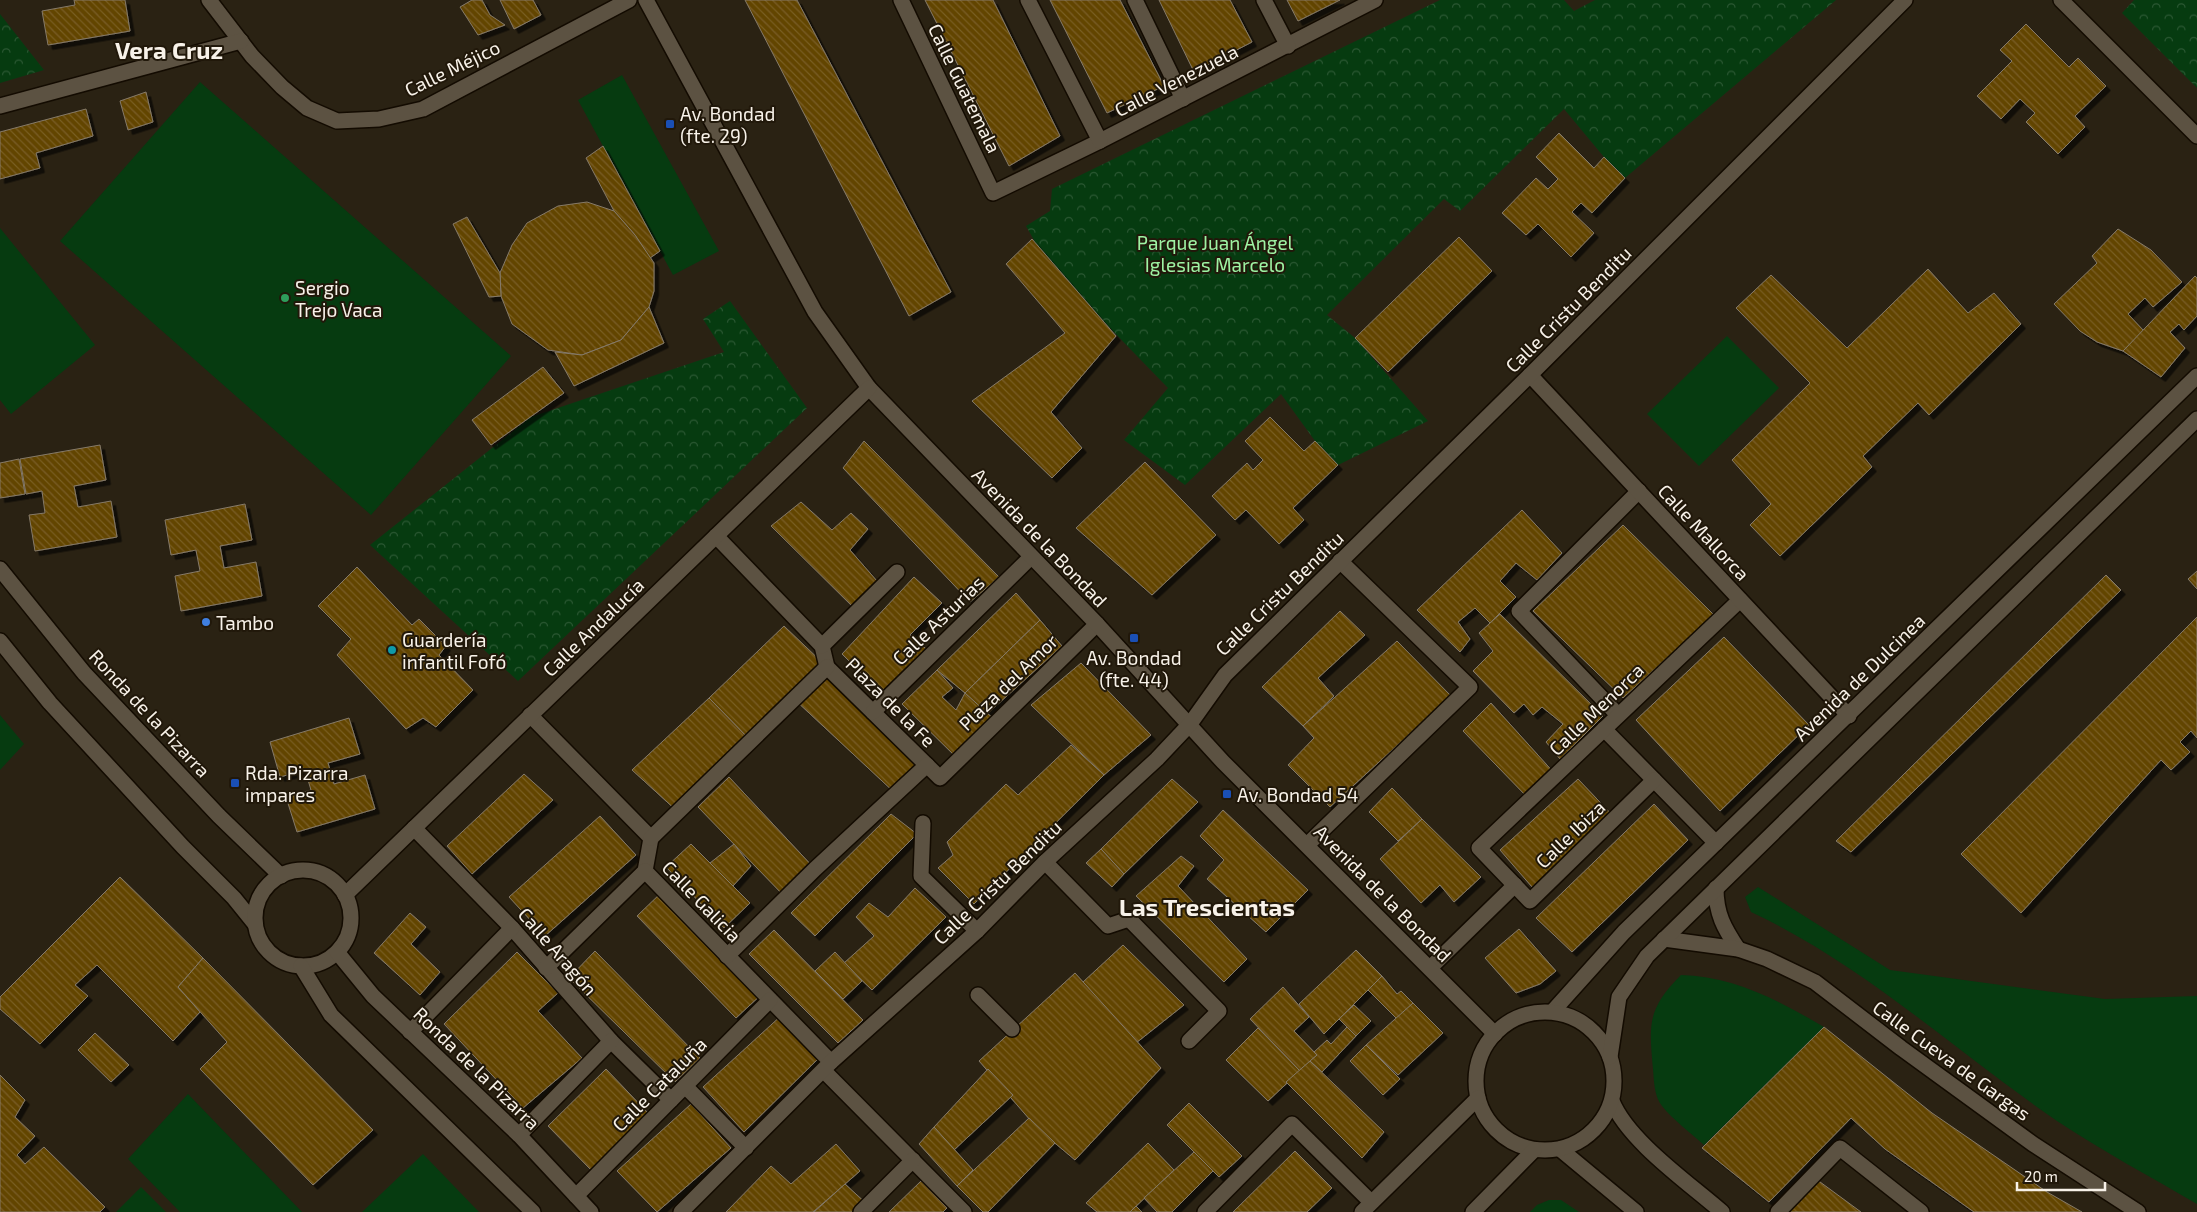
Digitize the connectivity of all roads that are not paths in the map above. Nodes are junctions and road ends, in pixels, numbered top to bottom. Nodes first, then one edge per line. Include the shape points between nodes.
1 (209, 0) edge
2 (629, 0) edge
3 (646, 0) edge
4 (901, 0) edge
5 (1028, 0) edge
6 (1135, 0) edge
7 (1264, 0) edge
8 (1375, 0) edge
9 (1906, 0) edge
10 (2061, 0) edge
11 (241, 41) junction
12 (1288, 46) junction
13 (1183, 99) junction
14 (0, 106) edge
15 (2197, 136) edge
16 (1100, 142) junction
17 (993, 193) joint
18 (1530, 376) junction
19 (2197, 376) edge
20 (869, 388) junction
21 (2197, 419) edge
22 (1638, 491) junction
23 (716, 536) junction
24 (1031, 557) junction
25 (1340, 561) junction
26 (0, 569) edge
27 (897, 572) dead end
28 (1740, 600) junction
29 (1097, 624) junction
30 (0, 641) edge
31 (822, 646) junction
32 (827, 667) junction
33 (873, 712) junction
34 (530, 715) junction
35 (1618, 715) junction
36 (1849, 716) junction
37 (1190, 724) junction
38 (1604, 729) junction
39 (927, 765) junction
40 (1654, 780) junction
41 (922, 824) dead end
42 (414, 828) junction
43 (651, 838) junction
44 (1716, 843) junction
45 (1307, 846) junction
46 (1045, 862) junction
47 (645, 871) junction
48 (281, 876) junction
49 (1515, 885) junction
50 (1716, 888) junction
51 (345, 895) junction
52 (256, 924) junction
53 (512, 928) junction
54 (977, 931) junction
55 (1664, 939) junction
56 (1738, 949) junction
57 (338, 952) junction
58 (727, 956) junction
59 (301, 966) junction
60 (546, 968) junction
61 (1430, 968) junction
62 (978, 995) dead end
63 (770, 1000) junction
64 (1553, 1011) junction
65 (1012, 1030) dead end
66 (410, 1032) junction
67 (1495, 1034) junction
68 (611, 1041) junction
69 (1190, 1041) dead end
70 (1610, 1057) junction
71 (827, 1066) junction
72 (685, 1086) junction
73 (1478, 1098) junction
74 (671, 1100) junction
75 (1612, 1101) junction
76 (519, 1136) junction
77 (746, 1148) junction
78 (1560, 1149) junction
79 (1534, 1150) junction
80 (913, 1160) junction
81 (576, 1196) junction
82 (1366, 1207) edge
83 (533, 1212) edge
84 (591, 1212) edge
85 (681, 1212) edge
86 (860, 1212) edge
87 (964, 1212) edge
88 (1205, 1212) edge
89 (1473, 1212) edge
90 (1636, 1212) edge
91 (1722, 1212) edge
92 (1778, 1212) edge
93 (1922, 1212) edge
94 (2138, 1212) edge

1 - 11 street, Calle Méjico
2 - 11 street, Calle Méjico via 423,109 379,119 337,120 307,108 282,87
3 - 20 street, Avenida de la Bondad via 815,312
4 - 17 street, Calle Guatemala
5 - 16 street
6 - 13 street
7 - 12 street
8 - 12 street, Calle Venezuela
9 - 18 street, Calle Cristu Benditu
10 - 15 street
11 - 14 street
12 - 13 street, Calle Venezuela
13 - 16 street, Calle Venezuela
16 - 17 street, Calle Venezuela
18 - 22 street, Calle Mallorca
18 - 25 street, Calle Cristu Benditu
19 - 36 street, Avenida de Dulcinea
20 - 23 street, Calle Andalucía
20 - 24 street, Avenida de la Bondad
21 - 50 street
22 - 28 street, Calle Mallorca
22 - 35 street via 1519,611
23 - 31 street
23 - 34 street, Calle Andalucía
24 - 29 street, Avenida de la Bondad
24 - 33 street, Calle Asturias
25 - 37 street, Calle Cristu Benditu via 1225,675
25 - 45 street via 1470,687
26 - 48 street, Ronda de la Pizarra via 84,673 219,816
27 - 31 street
28 - 35 street, Calle Menorca
28 - 36 street, Calle Mallorca
29 - 37 street, Avenida de la Bondad
29 - 39 street, Plaza del Amor via 940,778
30 - 52 street via 50,703
31 - 32 street
32 - 33 street, Plaza de la Fe
32 - 43 street, Plaza de la Fe
33 - 39 street, Plaza de la Fe
34 - 42 street, Calle Andalucía
34 - 43 street
35 - 38 street, Calle Menorca
36 - 44 street, Avenida de Dulcinea
37 - 45 street, Avenida de la Bondad
37 - 46 street, Calle Cristu Benditu via 1157,759
38 - 40 street
38 - 49 street, Calle Menorca via 1479,848
39 - 58 street, Plaza de la Fe
40 - 44 street
40 - 49 street, Calle Ibiza via 1530,901
41 - 54 street via 921,876
42 - 51 street, Calle Andalucía
42 - 53 street, Calle Aragón
43 - 47 street, Calle Galicia
44 - 64 street, Avenida de Dulcinea via 1624,932
45 - 61 street, Avenida de la Bondad
46 - 54 street, Calle Cristu Benditu
46 - 69 street via 1108,926 1128,919 1219,1011
47 - 58 street, Calle Galicia
47 - 60 street
48 - 51 street via 310,870 336,883
48 - 52 street via 269,884 261,896
49 - 61 street
50 - 55 street
50 - 56 street via 1718,912
51 - 57 street via 351,925
52 - 59 street via 260,940 270,954 285,963
53 - 60 street, Calle Aragón
53 - 66 street
54 - 71 street, Calle Cristu Benditu
55 - 56 street, Calle Cueva de Gargas
55 - 70 street via 1647,956 1619,997
56 - 94 street, Calle Cueva de Gargas via 1815,982 2033,1144
57 - 59 street via 315,965
57 - 66 street, Ronda de la Pizarra via 373,996
58 - 63 street, Calle Galicia
59 - 83 street via 332,1015
60 - 68 street, Calle Aragón
61 - 67 street, Avenida de la Bondad
62 - 65 street
63 - 71 street, Calle Galicia
63 - 72 street, Calle Cataluña
64 - 67 street via 1516,1019
64 - 70 street via 1587,1026 1599,1037
66 - 76 street, Ronda de la Pizarra
67 - 73 street via 1477,1068
68 - 74 street, Calle Aragón
68 - 76 street
70 - 75 street via 1614,1079
71 - 77 street, Calle Cristu Benditu
71 - 80 street, Calle Galicia
72 - 74 street, Calle Cataluña
72 - 77 street
73 - 79 street via 1492,1127 1516,1144
73 - 82 street
74 - 81 street, Calle Cataluña
75 - 78 street via 1599,1125 1583,1140
75 - 91 street via 1618,1115 1650,1149
76 - 81 street, Ronda de la Pizarra
77 - 85 street, Calle Cristu Benditu
78 - 79 street
78 - 90 street
79 - 89 street
80 - 86 street
80 - 87 street, Calle Galicia
81 - 84 street, Ronda de la Pizarra
82 - 88 street via 1292,1124
92 - 93 street via 1840,1148

